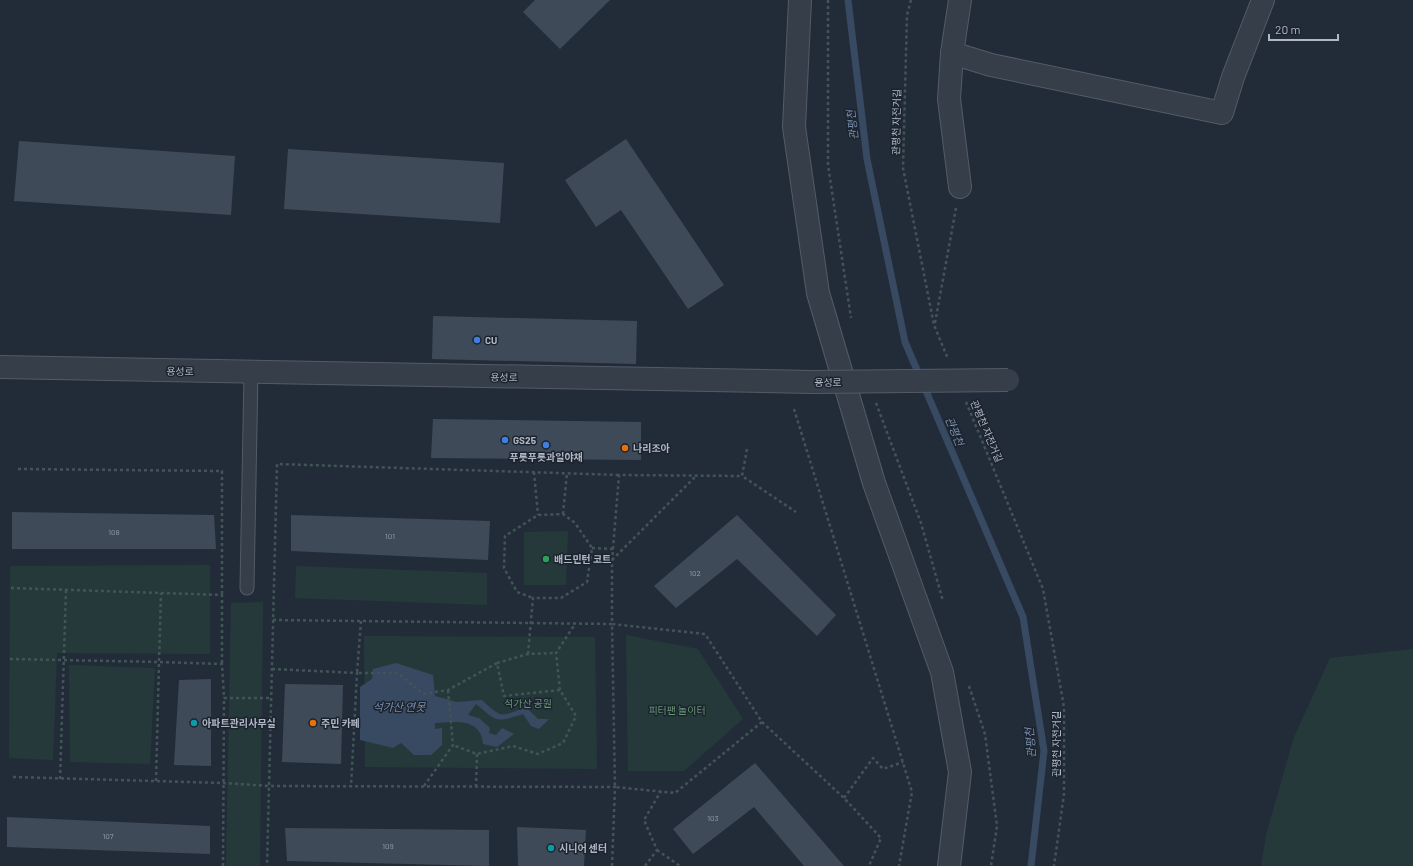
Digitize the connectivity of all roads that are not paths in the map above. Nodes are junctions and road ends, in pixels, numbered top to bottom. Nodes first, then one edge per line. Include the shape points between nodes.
1 (800, 0) edge
2 (960, 0) edge
3 (1263, 0) edge
4 (952, 53) junction
5 (960, 187) road end
6 (0, 367) edge
7 (251, 372) junction
8 (1008, 380) dead end
9 (247, 588) dead end
10 (949, 866) edge

1 - 10 street via 794,127 818,293 874,483 942,672 960,772
2 - 4 street
3 - 4 street via 1222,113 991,65
4 - 5 street via 950,99
6 - 7 street, 용성로
7 - 8 street, 용성로, bridge via 813,382
7 - 9 lane

